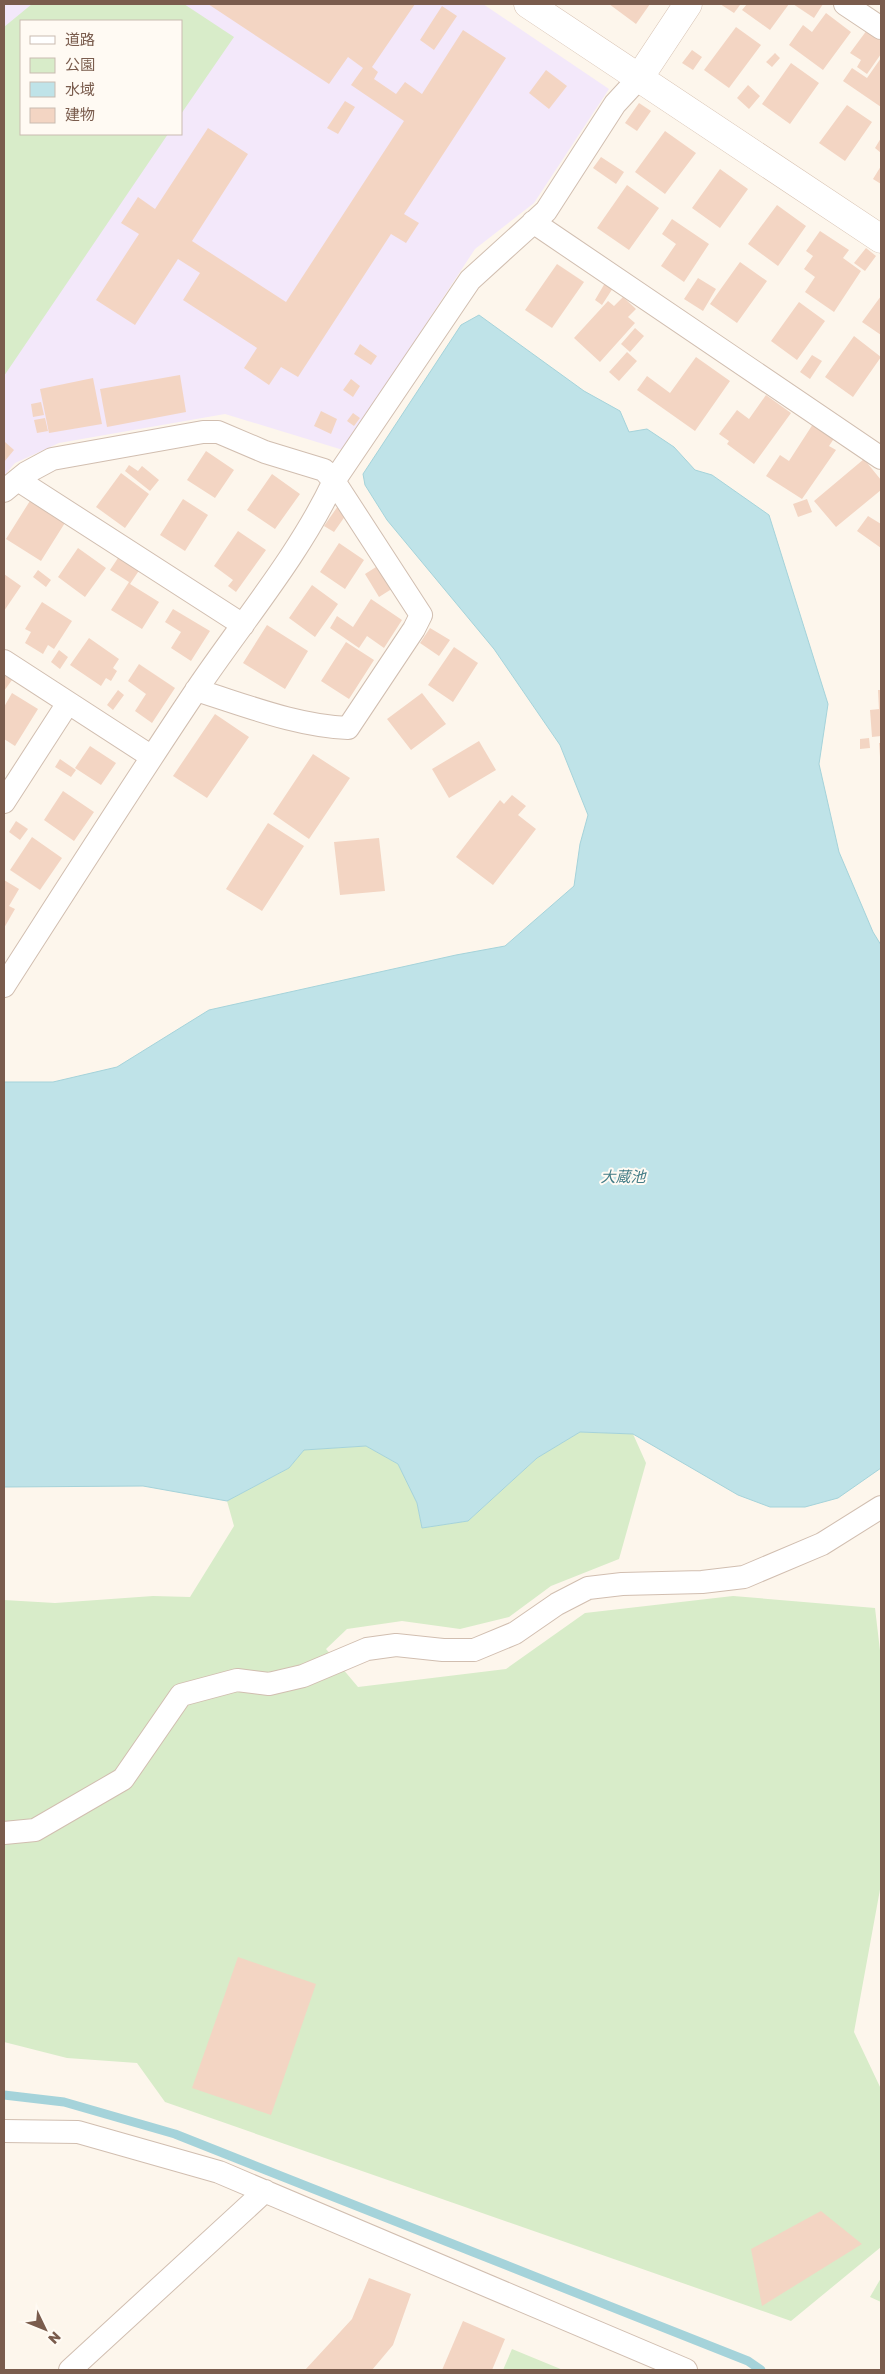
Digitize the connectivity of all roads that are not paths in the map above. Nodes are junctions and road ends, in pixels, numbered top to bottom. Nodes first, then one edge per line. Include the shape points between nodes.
1 (528, 4) edge
2 (688, 4) edge
3 (845, 4) edge
4 (881, 28) edge
5 (639, 78) junction
6 (533, 222) junction
7 (881, 239) edge
8 (881, 458) edge
9 (334, 481) junction
10 (11, 486) edge
11 (243, 625) junction
12 (4, 661) edge
13 (196, 690) junction
14 (68, 703) junction
15 (152, 757) junction
16 (4, 802) edge
17 (4, 986) edge
18 (881, 1507) edge
19 (4, 1832) edge
20 (4, 2131) edge
21 (265, 2191) junction
22 (70, 2370) edge
23 (686, 2370) edge

1 - 5 street
2 - 5 street
3 - 4 street
5 - 6 street via 615,104 546,211
5 - 7 street
6 - 8 street
6 - 9 street via 470,280
9 - 10 street via 324,470 265,452 218,432 203,432 52,459 26,473
9 - 11 street via 317,516
9 - 13 street via 421,614 348,728 266,712
10 - 11 street
11 - 13 street
12 - 14 street
13 - 15 street
14 - 15 street
14 - 16 street
15 - 17 street
18 - 19 street via 822,1544 744,1577 588,1588 557,1604 515,1633 474,1650 396,1645 367,1649 303,1676 268,1684 237,1680 181,1695 123,1779 34,1830
20 - 21 street via 78,2132 219,2172
21 - 22 street
21 - 23 street

